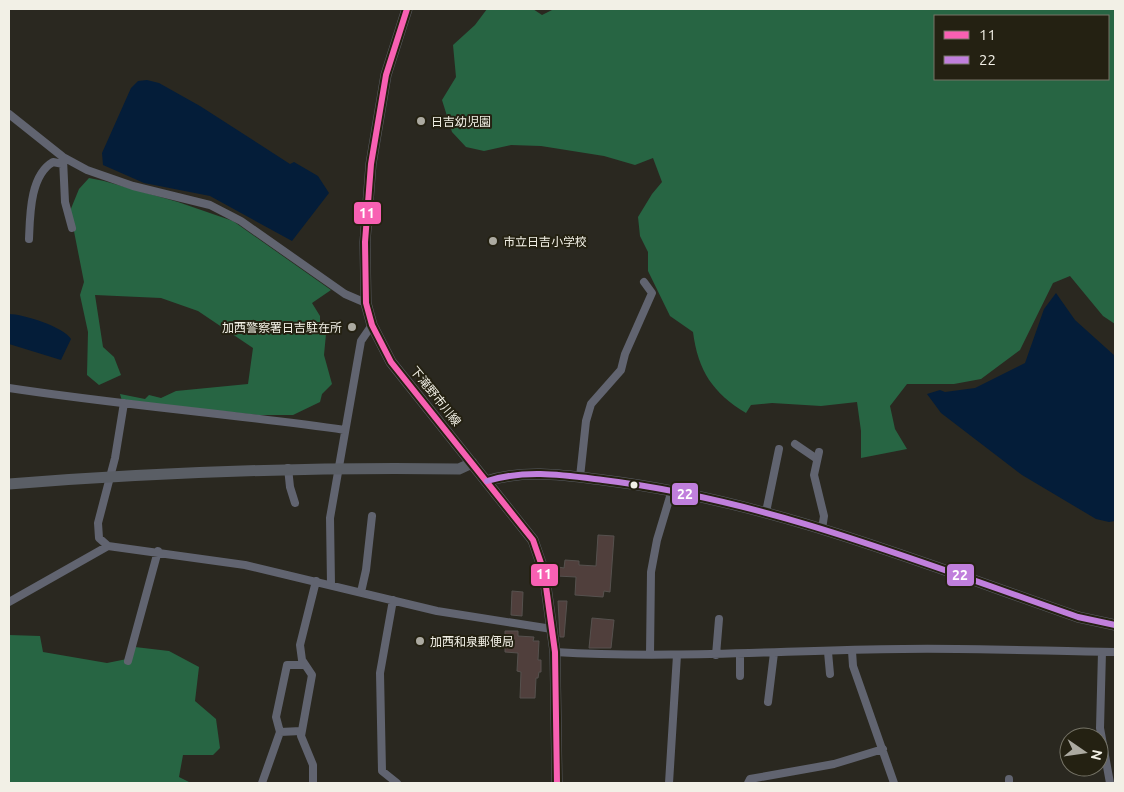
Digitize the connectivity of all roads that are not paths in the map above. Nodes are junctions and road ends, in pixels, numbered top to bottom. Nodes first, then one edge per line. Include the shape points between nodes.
1 (407, 9) edge
2 (9, 114) edge
3 (63, 161) junction
4 (72, 228) dead end
5 (29, 238) dead end
6 (644, 282) dead end
7 (366, 303) junction
8 (372, 325) junction
9 (9, 388) edge
10 (124, 404) junction
11 (345, 430) junction
12 (795, 444) dead end
13 (779, 449) dead end
14 (472, 463) junction
15 (340, 467) junction
16 (288, 468) junction
17 (110, 476) junction
18 (580, 477) junction
19 (487, 481) junction
20 (9, 484) edge
21 (672, 490) junction
22 (295, 503) dead end
23 (766, 512) junction
24 (372, 516) dead end
25 (822, 529) junction
26 (108, 546) junction
27 (158, 551) junction
28 (316, 581) junction
29 (331, 584) junction
30 (361, 592) junction
31 (393, 600) junction
32 (9, 602) edge
33 (719, 619) dead end
34 (1115, 625) edge
35 (552, 629) junction
36 (852, 651) junction
37 (555, 652) junction
38 (828, 652) junction
39 (1102, 652) junction
40 (1115, 652) edge
41 (774, 653) junction
42 (650, 654) junction
43 (740, 654) junction
44 (677, 655) junction
45 (716, 655) junction
46 (128, 661) dead end
47 (304, 664) junction
48 (830, 674) dead end
49 (740, 676) dead end
50 (768, 702) dead end
51 (301, 731) junction
52 (280, 732) junction
53 (883, 749) junction
54 (262, 783) edge
55 (313, 783) edge
56 (397, 783) edge
57 (557, 783) edge
58 (669, 783) edge
59 (748, 783) edge
60 (894, 783) edge
61 (1110, 783) edge

1 - 7 street, 下滝野市川線 via 386,75 371,164 365,242
2 - 3 street
3 - 4 street via 65,202
3 - 5 street via 46,166 36,186 30,211
3 - 7 street via 133,186 210,205 240,221 344,294
6 - 18 street via 652,293 621,370 591,404
7 - 8 street, 下滝野市川線
8 - 11 street via 361,341
8 - 14 street, 下滝野市川線 via 391,362
9 - 10 street
10 - 11 street
10 - 17 street
11 - 15 street
12 - 25 street via 818,456 814,475 824,516
13 - 23 street
14 - 15 street via 459,469
14 - 19 street, 下滝野市川線
15 - 16 street
15 - 29 street via 330,518
16 - 17 street
16 - 22 street
17 - 20 street
17 - 26 street via 98,523 99,538
18 - 19 street via 508,474
18 - 21 street
19 - 35 street, 下滝野市川線 via 533,540 544,572
21 - 23 street
21 - 42 street via 651,572
23 - 25 street
24 - 30 street
25 - 34 street via 1078,617
26 - 27 street
26 - 32 street
27 - 28 street via 246,565
27 - 46 street
28 - 29 street
28 - 47 street via 300,645
29 - 30 street
30 - 31 street
31 - 35 street via 481,619
31 - 56 street via 380,672 380,754 382,771
33 - 45 street
35 - 37 street, 下滝野市川線
36 - 38 street
36 - 39 street
36 - 53 street via 856,674
37 - 42 street
37 - 57 street, 下滝野市川線
38 - 41 street
38 - 48 street
39 - 40 street
39 - 61 street via 1100,728
41 - 43 street
41 - 50 street
42 - 44 street
43 - 45 street
43 - 49 street
44 - 45 street
44 - 58 street
47 - 51 street via 310,670 312,680
47 - 52 street via 287,665 276,717
51 - 52 street
51 - 55 street via 313,765
52 - 54 street
53 - 59 street via 834,764 750,779
53 - 60 street

